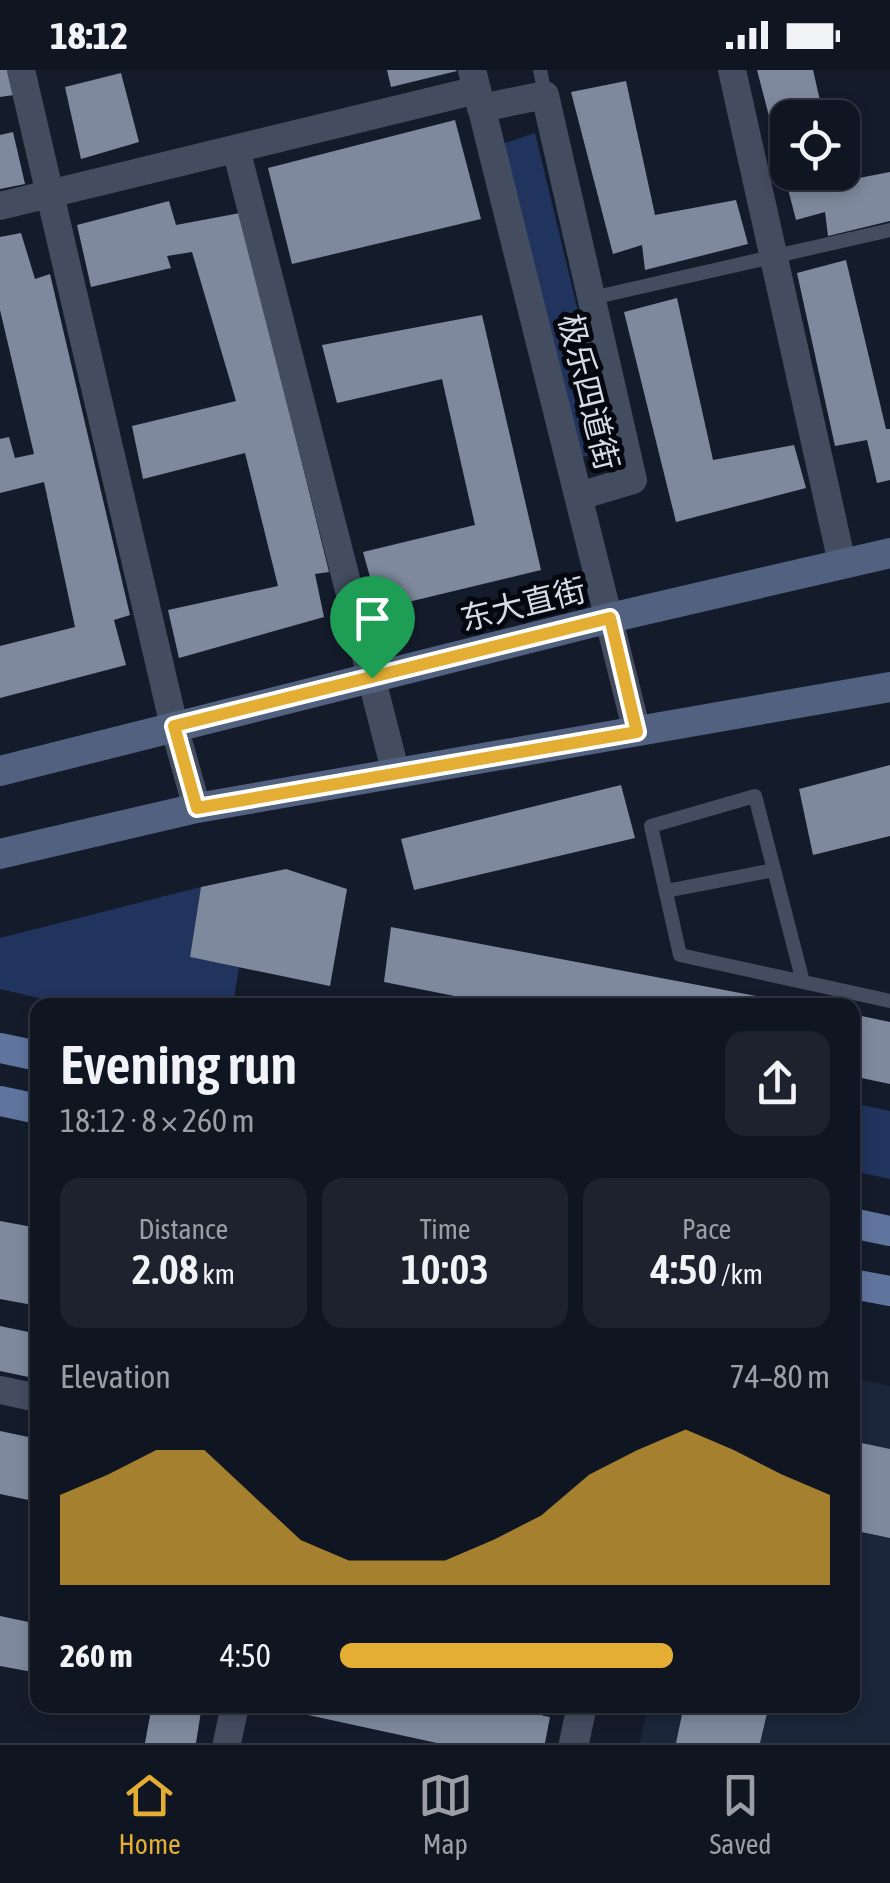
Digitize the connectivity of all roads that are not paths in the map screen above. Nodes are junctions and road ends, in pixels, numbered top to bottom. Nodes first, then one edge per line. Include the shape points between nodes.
1 (20, 70) edge
2 (732, 70) edge
3 (542, 82) edge
4 (477, 89) edge
5 (236, 149) junction
6 (50, 195) junction
7 (0, 206) edge
8 (890, 230) edge
9 (776, 256) junction
10 (592, 298) junction
11 (579, 496) junction
12 (890, 552) edge
13 (842, 563) junction
14 (610, 618) junction
15 (372, 678) junction
16 (890, 687) edge
17 (174, 726) junction
18 (637, 732) junction
19 (0, 771) edge
20 (396, 774) junction
21 (197, 808) junction
22 (0, 854) edge
23 (774, 870) junction
24 (666, 891) junction
25 (803, 982) junction
26 (890, 1002) edge
27 (0, 1048) edge
28 (30, 1054) edge
29 (0, 1102) edge
30 (30, 1108) edge
31 (860, 1225) edge
32 (890, 1231) edge
33 (860, 1286) edge
34 (890, 1292) edge
35 (0, 1390) edge
36 (30, 1396) edge
37 (233, 1713) edge
38 (580, 1713) edge
39 (227, 1743) edge
40 (574, 1743) edge

1 - 6 street
2 - 9 street
3 - 4 street
3 - 10 street
4 - 5 street
4 - 11 street, 极乐四道街
5 - 6 street
5 - 15 street
6 - 7 street
6 - 17 street
8 - 9 lane
9 - 10 lane
9 - 13 street
10 - 11 street via 634,480
11 - 14 street, 极乐四道街
12 - 13 main road, 东大直街
13 - 14 main road, 东大直街
14 - 15 main road, 东大直街
14 - 18 street, 极乐四道街
15 - 17 main road, 东大直街
15 - 20 street
16 - 18 main road
17 - 19 main road, 东大直街
17 - 21 street
18 - 20 main road
20 - 21 main road
21 - 22 main road
23 - 24 lane
23 - 24 lane via 755,796 651,826
23 - 25 lane
24 - 25 lane via 680,955
25 - 26 lane
27 - 28 main road
29 - 30 main road
31 - 32 main road
33 - 34 main road
35 - 36 street
37 - 39 street
38 - 40 street

